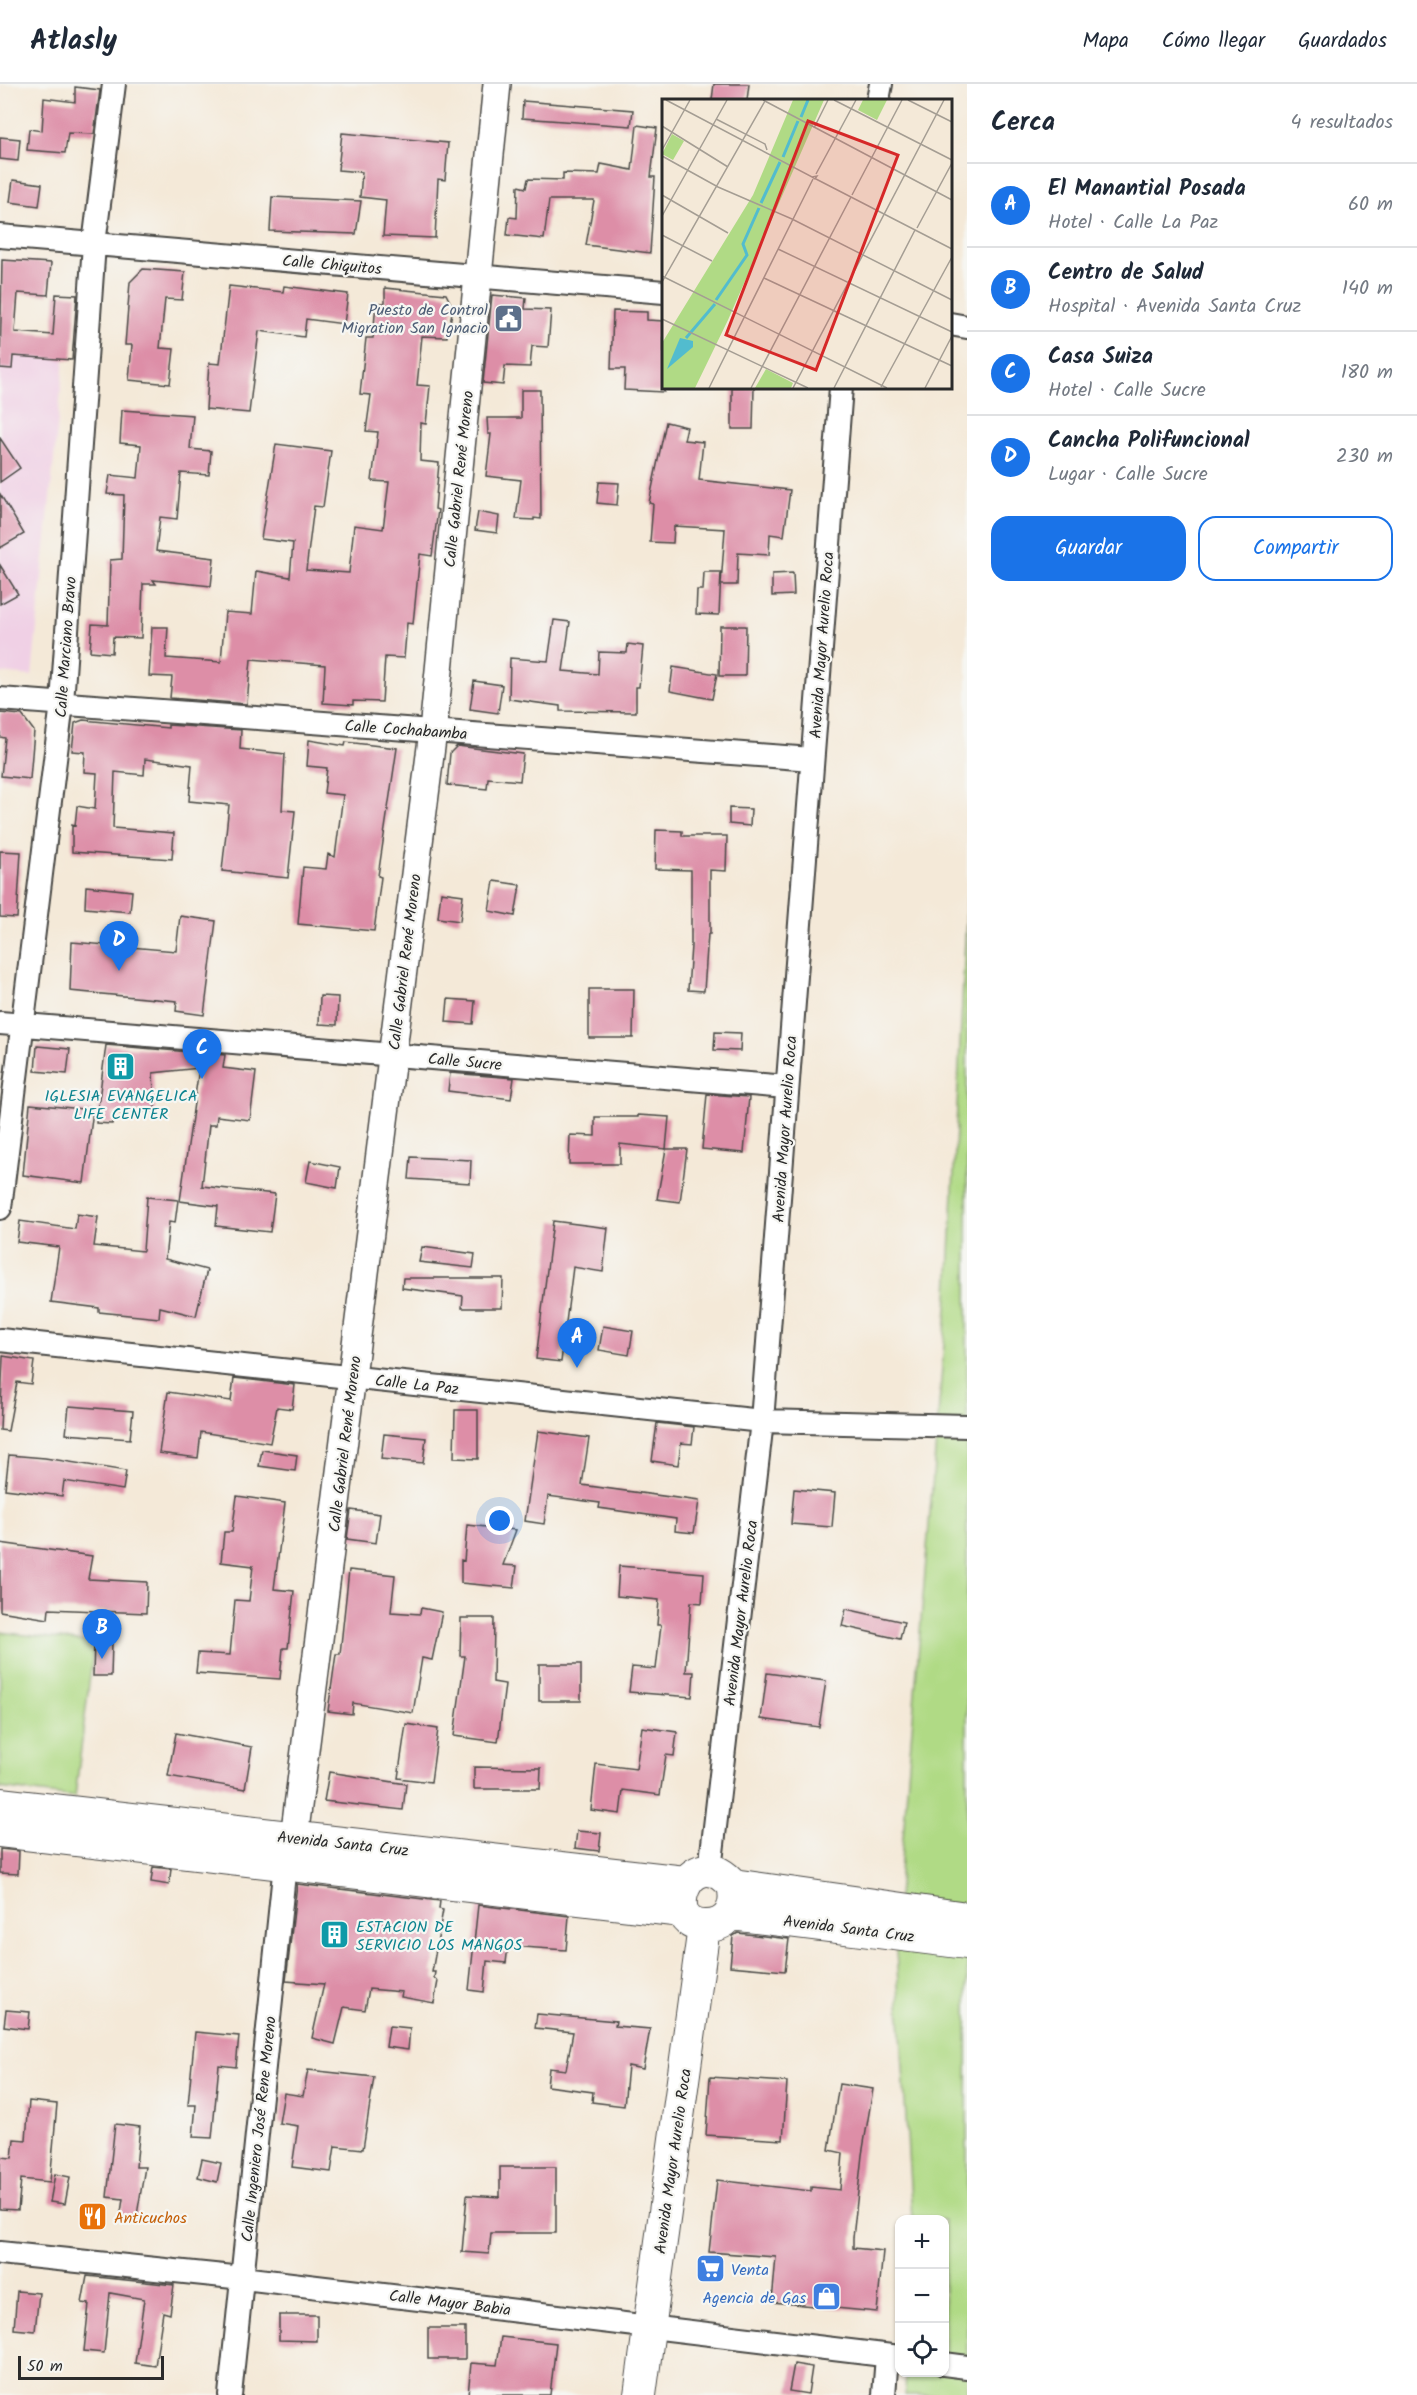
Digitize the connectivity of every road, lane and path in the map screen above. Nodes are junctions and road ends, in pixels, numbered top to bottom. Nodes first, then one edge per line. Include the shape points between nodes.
1 (114, 84) edge
2 (497, 84) edge
3 (880, 84) edge
4 (878, 99) edge
5 (0, 236) edge
6 (94, 244) junction
7 (478, 276) junction
8 (662, 292) edge
9 (952, 324) edge
10 (967, 327) edge
11 (841, 388) edge
12 (0, 699) edge
13 (62, 704) junction
14 (433, 731) junction
15 (812, 759) junction
16 (0, 1023) edge
17 (23, 1024) junction
18 (393, 1055) junction
19 (788, 1087) junction
20 (0, 1208) edge
21 (0, 1340) edge
22 (352, 1378) junction
23 (762, 1421) junction
24 (967, 1426) edge
25 (0, 1804) edge
26 (0, 1831) edge
27 (290, 1851) junction
28 (708, 1898) junction
29 (967, 1918) edge
30 (967, 1943) edge
31 (0, 2253) edge
32 (243, 2278) junction
33 (649, 2326) junction
34 (893, 2356) edge
35 (949, 2365) edge
36 (967, 2367) edge
37 (230, 2395) edge
38 (640, 2395) edge
39 (884, 2395) edge

1 - 6 street, Calle Marciano Bravo
2 - 7 street, Calle Gabriel René Moreno
3 - 4 street
5 - 6 street, Calle Chiquitos
6 - 7 street, Calle Chiquitos
6 - 13 street, Calle Marciano Bravo
7 - 8 street, Calle Chiquitos
7 - 14 street, Calle Gabriel René Moreno
9 - 10 street
11 - 15 street, Avenida Mayor Aurelio Roca
12 - 13 street, Calle Cochabamba
13 - 14 street, Calle Cochabamba
13 - 17 street, Calle Marciano Bravo
14 - 15 street, Calle Cochabamba
14 - 18 street, Calle Gabriel René Moreno
15 - 19 street, Avenida Mayor Aurelio Roca
16 - 17 street, Calle Sucre
17 - 18 street, Calle Sucre
17 - 20 street, Calle Marciano Bravo
18 - 19 street, Calle Sucre
18 - 22 street, Calle Gabriel René Moreno
19 - 23 street, Avenida Mayor Aurelio Roca
21 - 22 street, Calle La Paz
22 - 23 street, Calle La Paz
22 - 27 street, Calle Gabriel René Moreno
23 - 24 street, Calle La Paz
23 - 28 street, Avenida Mayor Aurelio Roca
25 - 27 main road, Avenida Santa Cruz
26 - 27 main road, Avenida Santa Cruz
27 - 28 main road, Avenida Santa Cruz
27 - 32 street, Calle Ingeniero José Rene Moreno
28 - 29 main road, Avenida Santa Cruz
28 - 30 main road, Avenida Santa Cruz
28 - 33 main road, Avenida Mayor Aurelio Roca
31 - 32 street, Calle Mayor Babia
32 - 33 street, Calle Mayor Babia
32 - 37 street, Calle Ingeniero José Rene Moreno
33 - 34 street, Calle Mayor Babia
33 - 38 main road, Avenida Mayor Aurelio Roca
34 - 39 street
35 - 36 street

